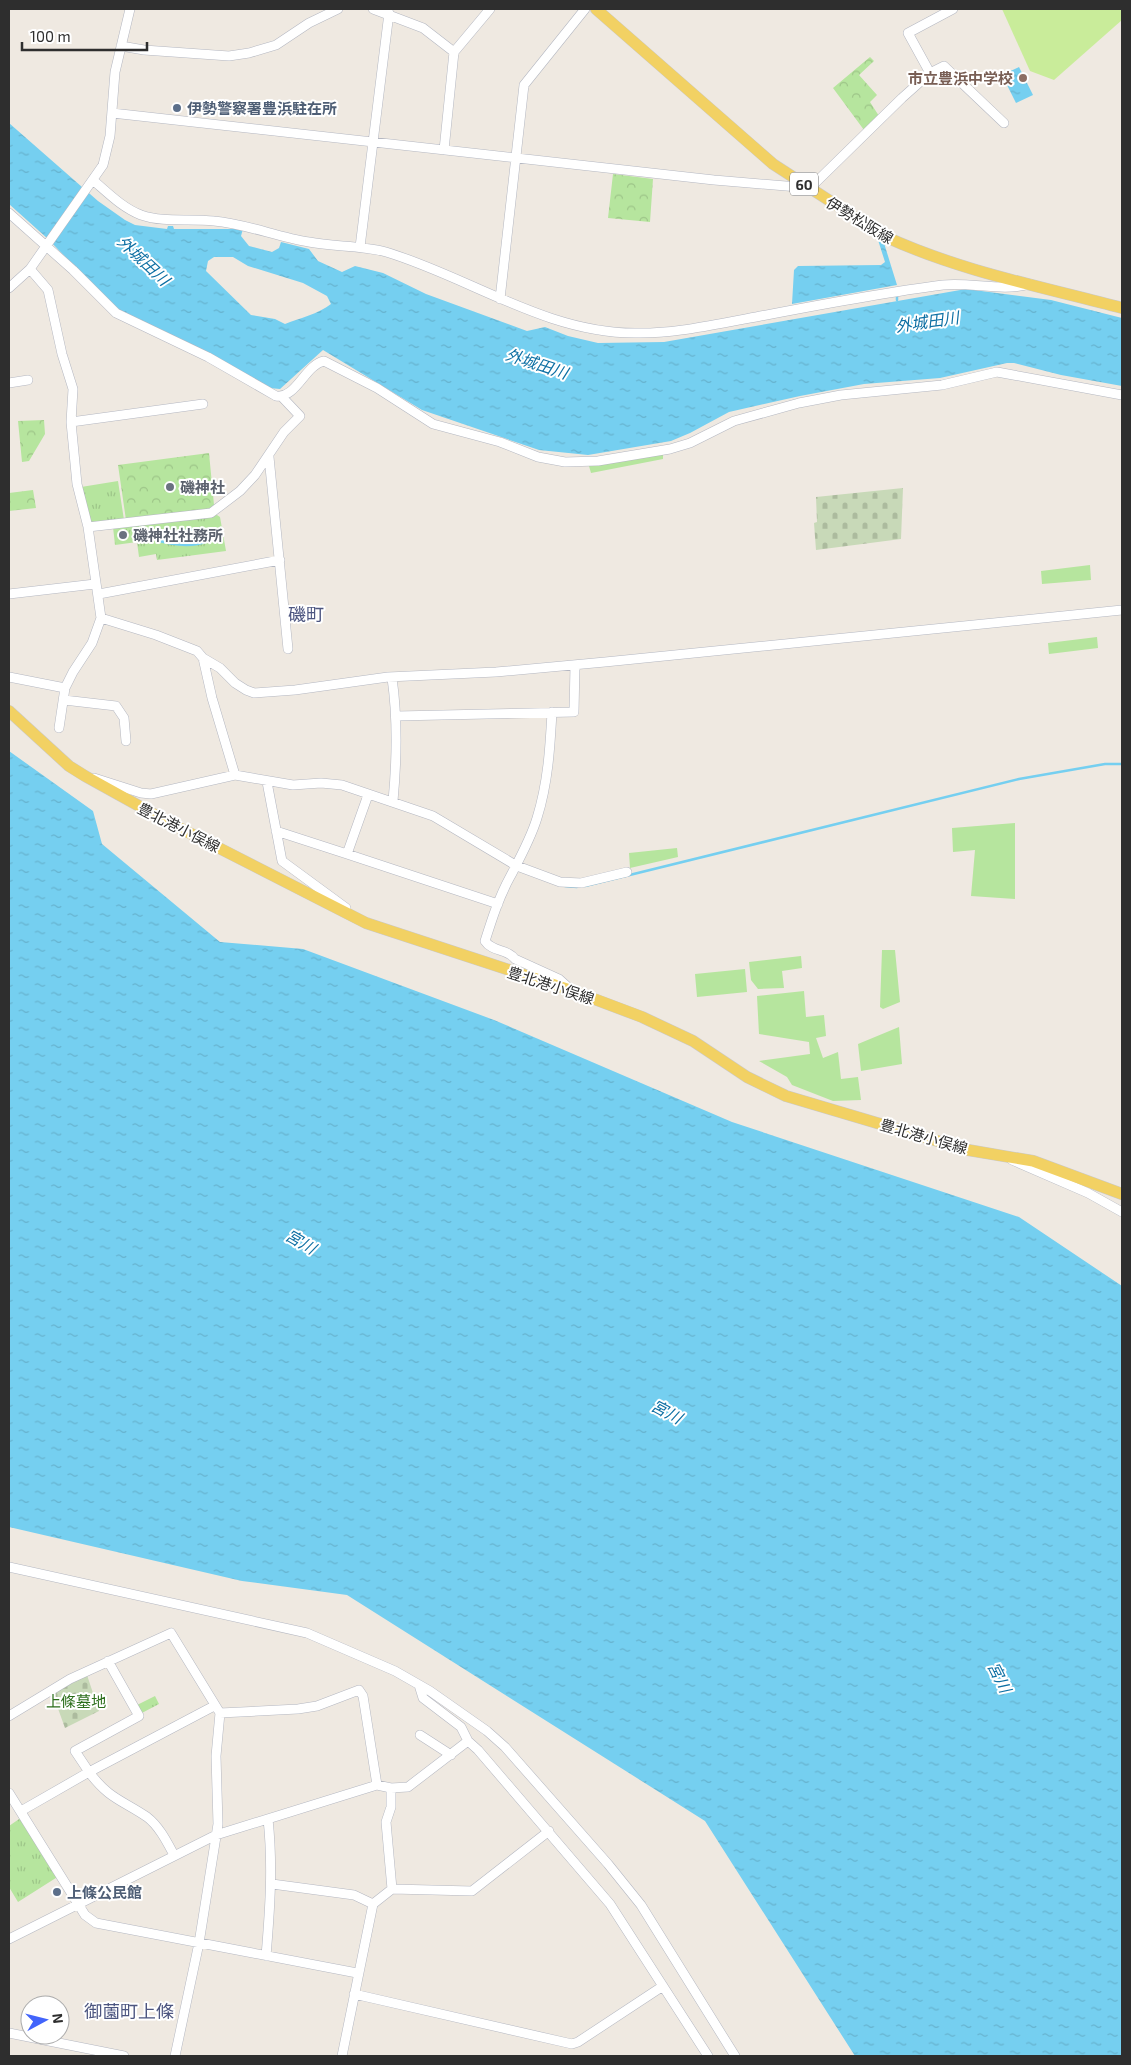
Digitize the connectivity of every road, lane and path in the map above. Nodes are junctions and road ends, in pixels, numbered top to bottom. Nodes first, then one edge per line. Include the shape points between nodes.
1 (130, 9) edge
2 (338, 9) edge
3 (372, 9) edge
4 (490, 9) edge
5 (586, 9) edge
6 (596, 9) edge
7 (953, 9) edge
8 (389, 13) junction
9 (121, 46) junction
10 (454, 52) junction
11 (930, 73) junction
12 (112, 112) junction
13 (1004, 123) dead end
14 (373, 142) junction
15 (444, 150) junction
16 (515, 158) junction
17 (93, 182) junction
18 (810, 188) junction
19 (9, 213) edge
20 (48, 245) junction
21 (360, 247) junction
22 (30, 269) junction
23 (1030, 284) junction
24 (9, 288) edge
25 (500, 299) junction
26 (1122, 308) edge
27 (28, 380) dead end
28 (9, 382) edge
29 (1122, 395) edge
30 (282, 397) junction
31 (203, 404) dead end
32 (71, 422) junction
33 (269, 457) junction
34 (88, 527) junction
35 (280, 560) junction
36 (95, 584) junction
37 (9, 594) edge
38 (98, 594) junction
39 (1122, 610) edge
40 (101, 618) junction
41 (288, 649) dead end
42 (203, 658) junction
43 (575, 665) junction
44 (9, 678) edge
45 (392, 678) junction
46 (65, 688) junction
47 (64, 700) junction
48 (9, 711) edge
49 (552, 712) junction
50 (397, 716) junction
51 (59, 728) dead end
52 (126, 740) dead end
53 (235, 775) junction
54 (85, 776) junction
55 (267, 782) junction
56 (368, 795) junction
57 (393, 801) junction
58 (276, 831) junction
59 (347, 854) junction
60 (517, 866) junction
61 (627, 872) dead end
62 (498, 904) junction
63 (366, 923) junction
64 (573, 991) junction
65 (1005, 1157) junction
66 (1122, 1194) edge
67 (1122, 1212) edge
68 (9, 1567) edge
69 (108, 1661) junction
70 (419, 1685) junction
71 (217, 1709) junction
72 (9, 1716) edge
73 (420, 1735) dead end
74 (468, 1742) junction
75 (451, 1755) junction
76 (89, 1772) junction
77 (377, 1785) junction
78 (391, 1788) junction
79 (10, 1796) edge
80 (21, 1810) junction
81 (268, 1818) junction
82 (550, 1831) junction
83 (216, 1835) junction
84 (174, 1855) junction
85 (272, 1884) junction
86 (392, 1889) junction
87 (78, 1903) junction
88 (373, 1904) junction
89 (9, 1938) edge
90 (199, 1943) junction
91 (266, 1956) junction
92 (358, 1973) junction
93 (662, 1986) junction
94 (354, 1994) junction
95 (9, 2033) edge
96 (124, 2056) edge
97 (175, 2056) edge
98 (342, 2056) edge
99 (708, 2056) edge
100 (735, 2056) edge

1 - 9 street
2 - 9 street via 276,45 249,54 229,56
3 - 8 street
4 - 10 street
5 - 16 street via 524,85
6 - 18 main road, 伊勢松阪線 / 60 via 746,142
7 - 11 street via 908,33
8 - 10 street via 423,28
8 - 14 street
9 - 12 street
10 - 15 street
11 - 13 street via 944,66
11 - 18 street
12 - 14 street
12 - 17 street via 106,155
14 - 15 street
14 - 21 street
15 - 16 street
16 - 18 street
16 - 25 street
17 - 20 street
17 - 21 street via 126,208 145,216 240,224 309,242
18 - 23 main road, 伊勢松阪線 / 60 via 902,245
19 - 20 street
20 - 22 street
20 - 30 street via 116,313
21 - 25 street via 429,266
22 - 24 street
22 - 32 street via 40,278 50,296 73,390
23 - 25 street via 1018,288 944,285 715,324 636,334 600,331 561,321
23 - 26 main road, 伊勢松阪線 / 60
27 - 28 street
29 - 30 street via 997,372 942,385 841,395 799,403 734,421 690,443 670,449 585,462 538,457 500,442 439,427 377,388 324,361 316,364
30 - 33 street via 300,416 284,432
31 - 32 street
32 - 34 street via 78,484
33 - 34 street via 240,491 211,513
33 - 35 street
34 - 36 street
35 - 38 street
35 - 41 street
36 - 37 street
36 - 38 street
38 - 40 street
39 - 43 street
40 - 42 street via 178,642 197,651
40 - 46 street via 92,643
42 - 45 street via 254,693
42 - 53 street
43 - 45 street
43 - 49 street via 574,712
44 - 46 street
45 - 50 street
46 - 47 street
47 - 51 street
47 - 52 street via 116,706 124,718
48 - 54 main road, 豊北港小俣線 via 69,766
49 - 50 street
49 - 60 street via 548,771 542,800
50 - 57 street via 398,753
53 - 54 street via 151,794
53 - 55 street
54 - 63 main road, 豊北港小俣線
55 - 56 street via 342,785
55 - 58 street
56 - 57 street
56 - 59 street
57 - 60 street via 452,826
58 - 59 street
58 - 63 street via 282,861
59 - 62 street
60 - 61 street via 567,883 581,883
60 - 62 street
62 - 64 street via 485,941 488,946 512,954 515,959 559,979
63 - 64 main road, 豊北港小俣線
64 - 65 main road, 豊北港小俣線 via 640,1016 693,1041 747,1076 786,1096 968,1150
65 - 66 main road, 豊北港小俣線 via 1033,1161
65 - 67 street via 1088,1193
68 - 70 street via 307,1634
69 - 71 street via 171,1633
69 - 72 street via 70,1678
69 - 76 street via 143,1714 74,1751
70 - 74 street via 423,1698 461,1727
70 - 100 street via 505,1747 608,1864 641,1905
71 - 76 street
71 - 77 street via 298,1710 359,1690 363,1696
71 - 83 street
73 - 75 street
74 - 75 street
74 - 82 street
75 - 78 street via 408,1787
76 - 80 street
76 - 84 street via 115,1799 147,1818
77 - 78 street
77 - 81 street
78 - 86 street via 391,1807 386,1822
79 - 80 street
80 - 87 street
81 - 83 street
81 - 85 street
82 - 86 street via 472,1890
82 - 93 street via 610,1904
83 - 84 street
83 - 90 street
84 - 87 street
85 - 88 street via 354,1895
85 - 91 street
86 - 88 street
87 - 89 street
87 - 90 street via 85,1915 96,1923
88 - 92 street
90 - 91 street
90 - 97 street
91 - 92 street
92 - 94 street
93 - 94 street via 572,2044
93 - 99 street
94 - 98 street
95 - 96 street

